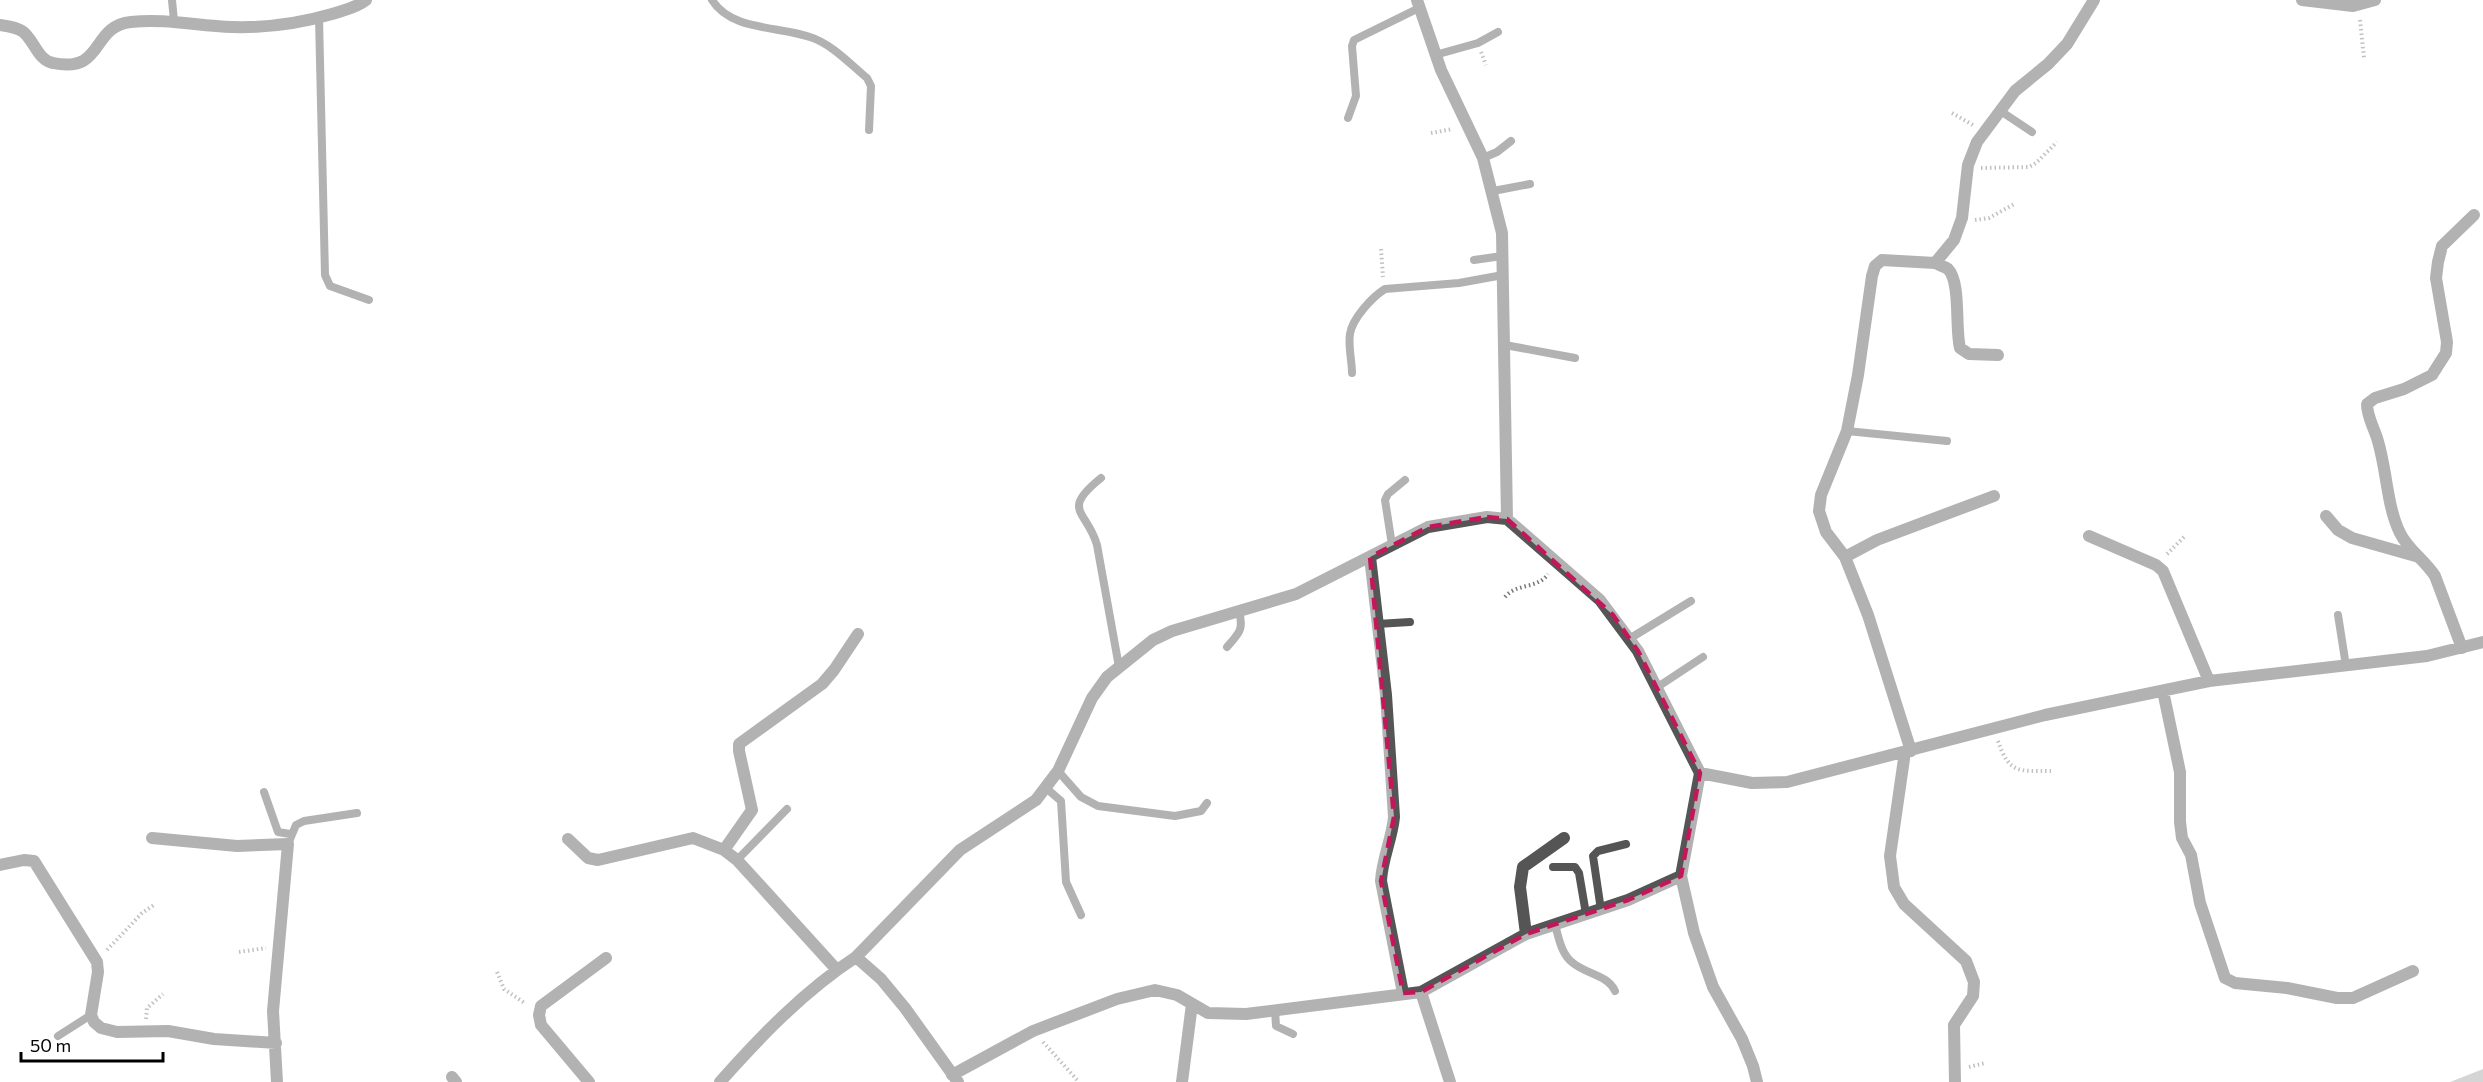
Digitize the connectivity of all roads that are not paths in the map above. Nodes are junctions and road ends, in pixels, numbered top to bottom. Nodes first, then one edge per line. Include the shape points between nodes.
1 (172, 0) edge
2 (366, 0) edge
3 (712, 0) edge
4 (2094, 0) edge
5 (2302, 0) edge
6 (2375, 0) edge
7 (1418, 4) edge
8 (319, 18) junction
9 (174, 21) junction
10 (0, 25) edge
11 (1498, 32) dead end
12 (1435, 55) junction
13 (1999, 110) junction
14 (1348, 118) dead end
15 (868, 130) dead end
16 (2032, 132) dead end
17 (1511, 141) dead end
18 (1484, 158) junction
19 (1530, 184) dead end
20 (1493, 191) junction
21 (2474, 215) dead end
22 (1502, 256) junction
23 (1474, 260) dead end
24 (1935, 263) junction
25 (1503, 275) junction
26 (369, 300) dead end
27 (1505, 345) junction
28 (1998, 355) dead end
29 (1575, 358) dead end
30 (1352, 373) dead end
31 (1848, 431) junction
32 (1947, 441) dead end
33 (1101, 478) dead end
34 (1405, 480) dead end
35 (1994, 496) dead end
36 (2326, 516) dead end
37 (1507, 519) junction
38 (2089, 536) dead end
39 (1392, 545) junction
40 (1370, 557) junction
41 (2420, 557) junction
42 (1845, 558) junction
43 (1691, 601) dead end
44 (1239, 611) junction
45 (2338, 615) dead end
46 (1410, 622) dead end
47 (1377, 624) junction
48 (858, 634) dead end
49 (1629, 639) junction
50 (2483, 642) edge
51 (1227, 648) dead end
52 (2462, 648) junction
53 (1703, 657) dead end
54 (2346, 666) junction
55 (1119, 667) junction
56 (2209, 681) junction
57 (1656, 688) junction
58 (2163, 691) junction
59 (1908, 752) junction
60 (1058, 771) junction
61 (1700, 773) junction
62 (1046, 788) junction
63 (264, 792) dead end
64 (1207, 802) dead end
65 (787, 809) dead end
66 (357, 813) dead end
67 (152, 838) dead end
68 (1564, 838) dead end
69 (289, 839) junction
70 (568, 839) dead end
71 (1626, 844) dead end
72 (724, 850) junction
73 (737, 860) junction
74 (0, 865) edge
75 (1553, 867) dead end
76 (1681, 876) junction
77 (1601, 910) junction
78 (1586, 914) junction
79 (1081, 915) dead end
80 (1555, 925) junction
81 (1526, 934) junction
82 (856, 957) junction
83 (606, 958) dead end
84 (837, 970) junction
85 (2413, 971) dead end
86 (1421, 992) junction
87 (1615, 992) dead end
88 (1403, 993) junction
89 (1192, 1004) junction
90 (1275, 1010) junction
91 (91, 1015) junction
92 (1293, 1034) dead end
93 (58, 1036) dead end
94 (276, 1043) junction
95 (955, 1079) edge
96 (277, 1082) edge
97 (589, 1082) edge
98 (720, 1082) edge
99 (1182, 1082) edge
100 (1450, 1082) edge
101 (1757, 1082) edge
102 (1955, 1082) edge

1 - 9 lane
2 - 8 street
3 - 15 lane via 731,18 811,37 867,78 871,86
4 - 13 street via 2067,44
5 - 6 street via 2353,6
7 - 12 street
7 - 14 lane via 1354,40 1356,96
8 - 9 street via 232,27
8 - 26 lane via 325,275 330,286
9 - 10 street via 129,22 111,28 88,59 80,63 45,61 23,31
11 - 12 lane via 1478,43
12 - 18 street
13 - 16 lane
13 - 24 street via 1977,142 1968,165 1962,218 1954,240
17 - 18 lane
18 - 20 street
19 - 20 lane
20 - 22 street via 1502,233
21 - 41 street via 2442,246 2438,262 2436,278 2446,353 2432,375 2367,404 2386,468 2393,515 2400,535
22 - 23 lane
22 - 25 street
24 - 28 street via 1947,269 1954,280 1960,348 1969,354
24 - 31 street via 1882,260 1875,266
25 - 27 street
25 - 30 lane via 1385,289 1376,294 1350,333
27 - 29 lane
27 - 37 street
31 - 32 lane
31 - 42 street via 1821,495 1819,511 1826,532
33 - 55 lane via 1082,494 1079,508 1095,536
34 - 39 lane via 1385,500
35 - 42 street via 1877,540
36 - 41 street via 2352,538
37 - 39 street via 1487,517 1437,525
37 - 49 street via 1600,600
38 - 56 street via 2156,566 2168,578
39 - 40 street
40 - 44 street via 1296,594
40 - 47 street
41 - 52 street via 2435,576
42 - 59 street via 1868,615
43 - 49 lane
44 - 51 lane via 1242,624
44 - 55 street via 1172,631 1153,640
45 - 54 lane
46 - 47 lane
47 - 88 street via 1394,817 1381,881
48 - 72 street via 822,684 739,744 752,810
49 - 57 street
50 - 52 street
52 - 54 street
53 - 57 lane
54 - 56 street
55 - 60 street via 1092,698
56 - 58 street
57 - 61 street
58 - 59 street via 2045,715
58 - 85 street via 2180,772 2182,838 2191,855 2200,903 2225,978 2235,983 2353,998
59 - 61 street via 1787,782 1752,783
59 - 102 street via 1890,856 1894,887 1904,904 1966,961 1974,982 1973,996 1954,1025
60 - 62 street
60 - 64 lane via 1081,797 1098,806 1175,816 1201,811
61 - 76 street
62 - 79 lane via 1061,801 1066,882
62 - 82 street via 1036,800 960,850
63 - 69 lane via 278,832
65 - 73 lane
66 - 69 lane via 304,821 296,825
67 - 69 street via 237,846
68 - 81 street via 1523,867 1520,887
69 - 94 street via 273,1011
70 - 72 street via 588,858 598,860 693,838
71 - 77 lane via 1593,856
72 - 73 street
73 - 84 street
74 - 91 street via 34,861 97,962
75 - 78 lane via 1575,867
76 - 77 street
76 - 101 street via 1694,933 1713,987 1742,1040
77 - 78 street
78 - 80 street
80 - 81 street
80 - 87 lane via 1564,954 1573,964 1607,981
81 - 86 street
82 - 84 street
82 - 95 street via 905,1008
83 - 97 street via 541,1006 539,1015 541,1025
84 - 98 street via 767,1029
86 - 88 street
86 - 100 street
88 - 90 street
89 - 90 street via 1208,1013
89 - 95 street via 1177,995 1155,990 1117,999 1033,1031
89 - 99 street
90 - 92 lane via 1276,1026
91 - 93 lane
91 - 94 street via 100,1028 117,1032 168,1031
94 - 96 street

